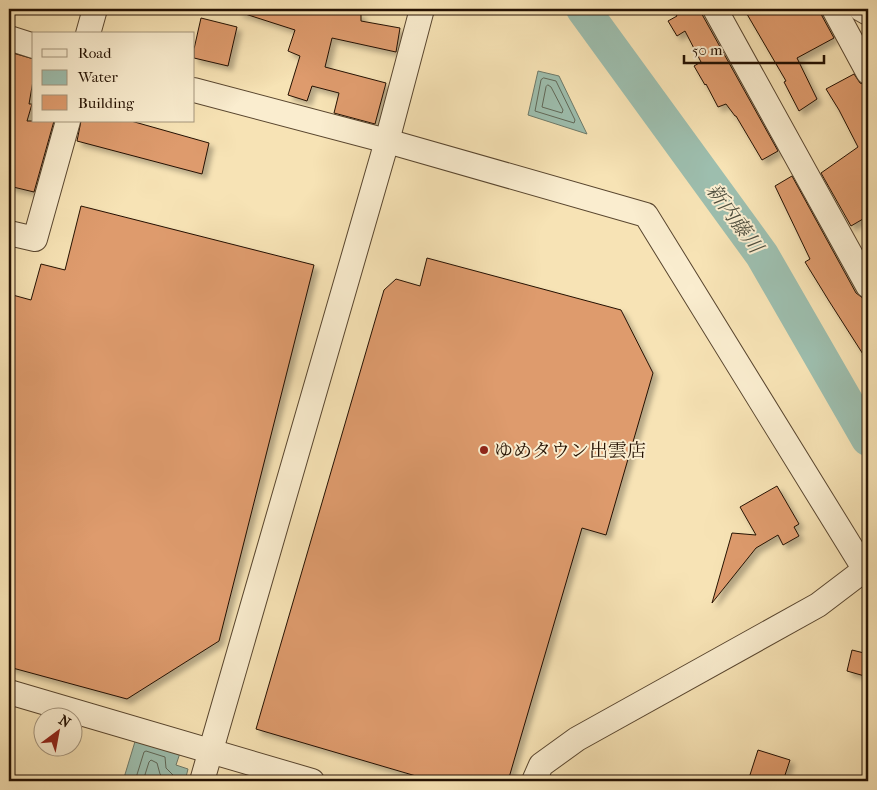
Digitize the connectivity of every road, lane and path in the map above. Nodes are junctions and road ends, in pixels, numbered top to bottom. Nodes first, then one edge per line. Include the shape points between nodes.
1 (95, 9) edge
2 (422, 9) edge
3 (715, 9) edge
4 (834, 9) edge
5 (861, 9) edge
6 (868, 13) edge
7 (89, 32) edge
8 (9, 38) edge
9 (32, 45) edge
10 (868, 72) edge
11 (195, 90) edge
12 (68, 122) edge
13 (387, 141) junction
14 (9, 234) edge
15 (868, 286) edge
16 (866, 569) edge
17 (9, 692) edge
18 (210, 752) junction
19 (202, 781) edge
20 (312, 781) edge
21 (534, 781) edge

1 - 7 street
2 - 13 street
3 - 15 street
4 - 10 street
5 - 6 street
8 - 9 street
11 - 13 street
12 - 14 street via 35,239
13 - 16 street via 646,214
13 - 18 street
16 - 21 street via 818,605 577,739 541,765
17 - 18 street
18 - 19 street
18 - 20 street

